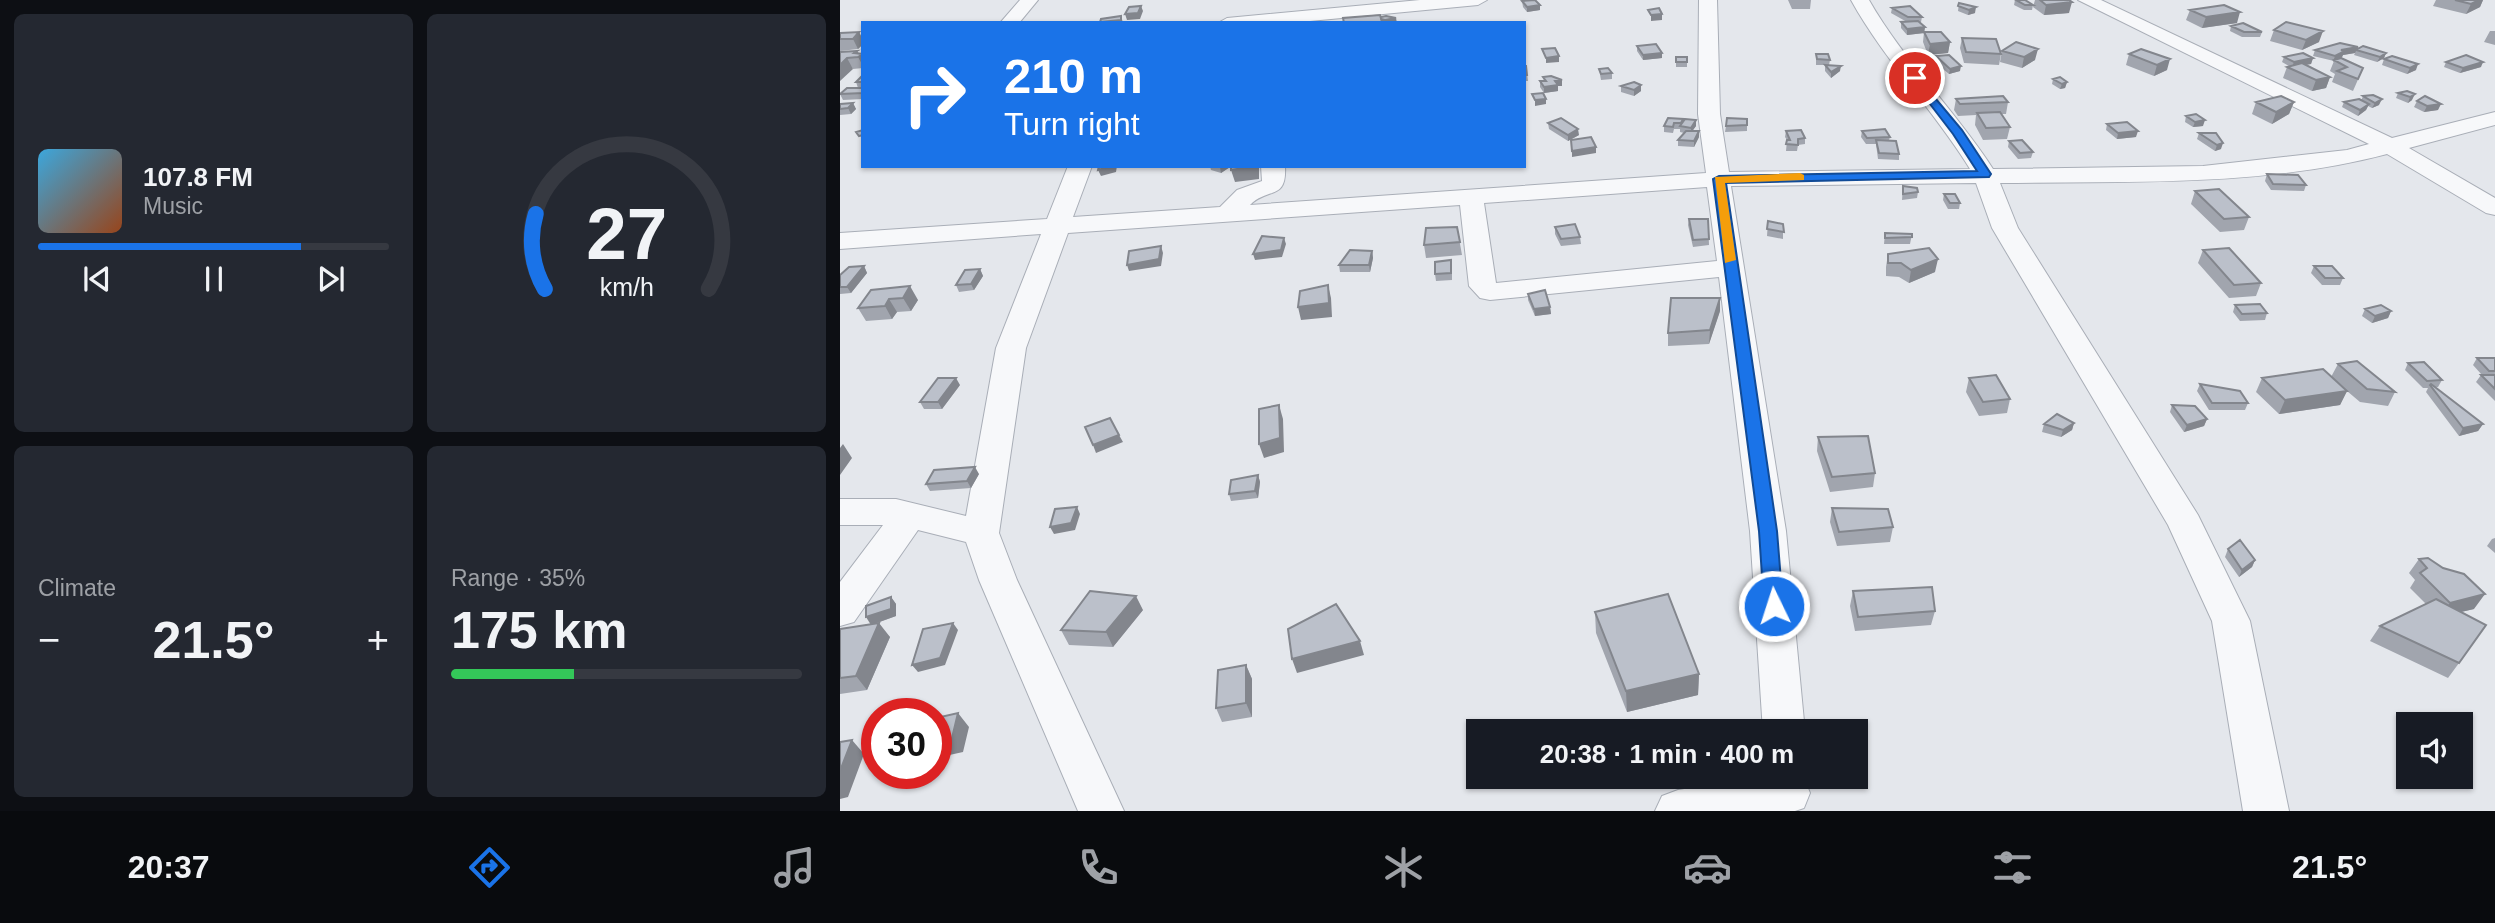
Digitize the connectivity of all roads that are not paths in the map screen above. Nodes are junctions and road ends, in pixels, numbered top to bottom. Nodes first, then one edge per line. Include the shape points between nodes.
1 (1029, 0) edge
2 (1269, 0) edge
3 (1478, 0) edge
4 (1708, 0) edge
5 (2087, 0) edge
6 (1425, 2) edge
7 (1866, 3) edge
8 (1011, 21) edge
9 (1268, 21) edge
10 (1430, 21) edge
11 (2495, 118) edge
12 (2392, 147) junction
13 (1079, 168) edge
14 (1273, 168) edge
15 (1985, 174) junction
16 (1719, 179) junction
17 (1471, 196) junction
18 (2495, 208) edge
19 (1224, 213) junction
20 (1060, 225) junction
21 (840, 241) edge
22 (1730, 268) junction
23 (840, 512) edge
24 (910, 514) junction
25 (981, 533) junction
26 (840, 611) edge
27 (1783, 719) edge
28 (1789, 794) edge
29 (1101, 811) edge
30 (1678, 811) edge
31 (2266, 811) edge

1 - 8 street
2 - 9 street
3 - 6 street
4 - 16 street via 1709,114
5 - 12 street
6 - 9 street
6 - 10 street
7 - 15 street
11 - 12 street
12 - 15 street via 2313,163 2203,173
12 - 18 street
13 - 20 street
14 - 19 street via 1271,186 1246,195
15 - 16 street
15 - 31 street via 2005,228 2185,524 2231,621
16 - 17 street
16 - 22 street
17 - 19 street
17 - 22 street via 1483,286 1490,292
19 - 20 street
20 - 21 street
20 - 25 street via 1011,348
22 - 27 street via 1768,531
23 - 24 street
24 - 25 street
24 - 26 street
25 - 29 street
28 - 30 street

